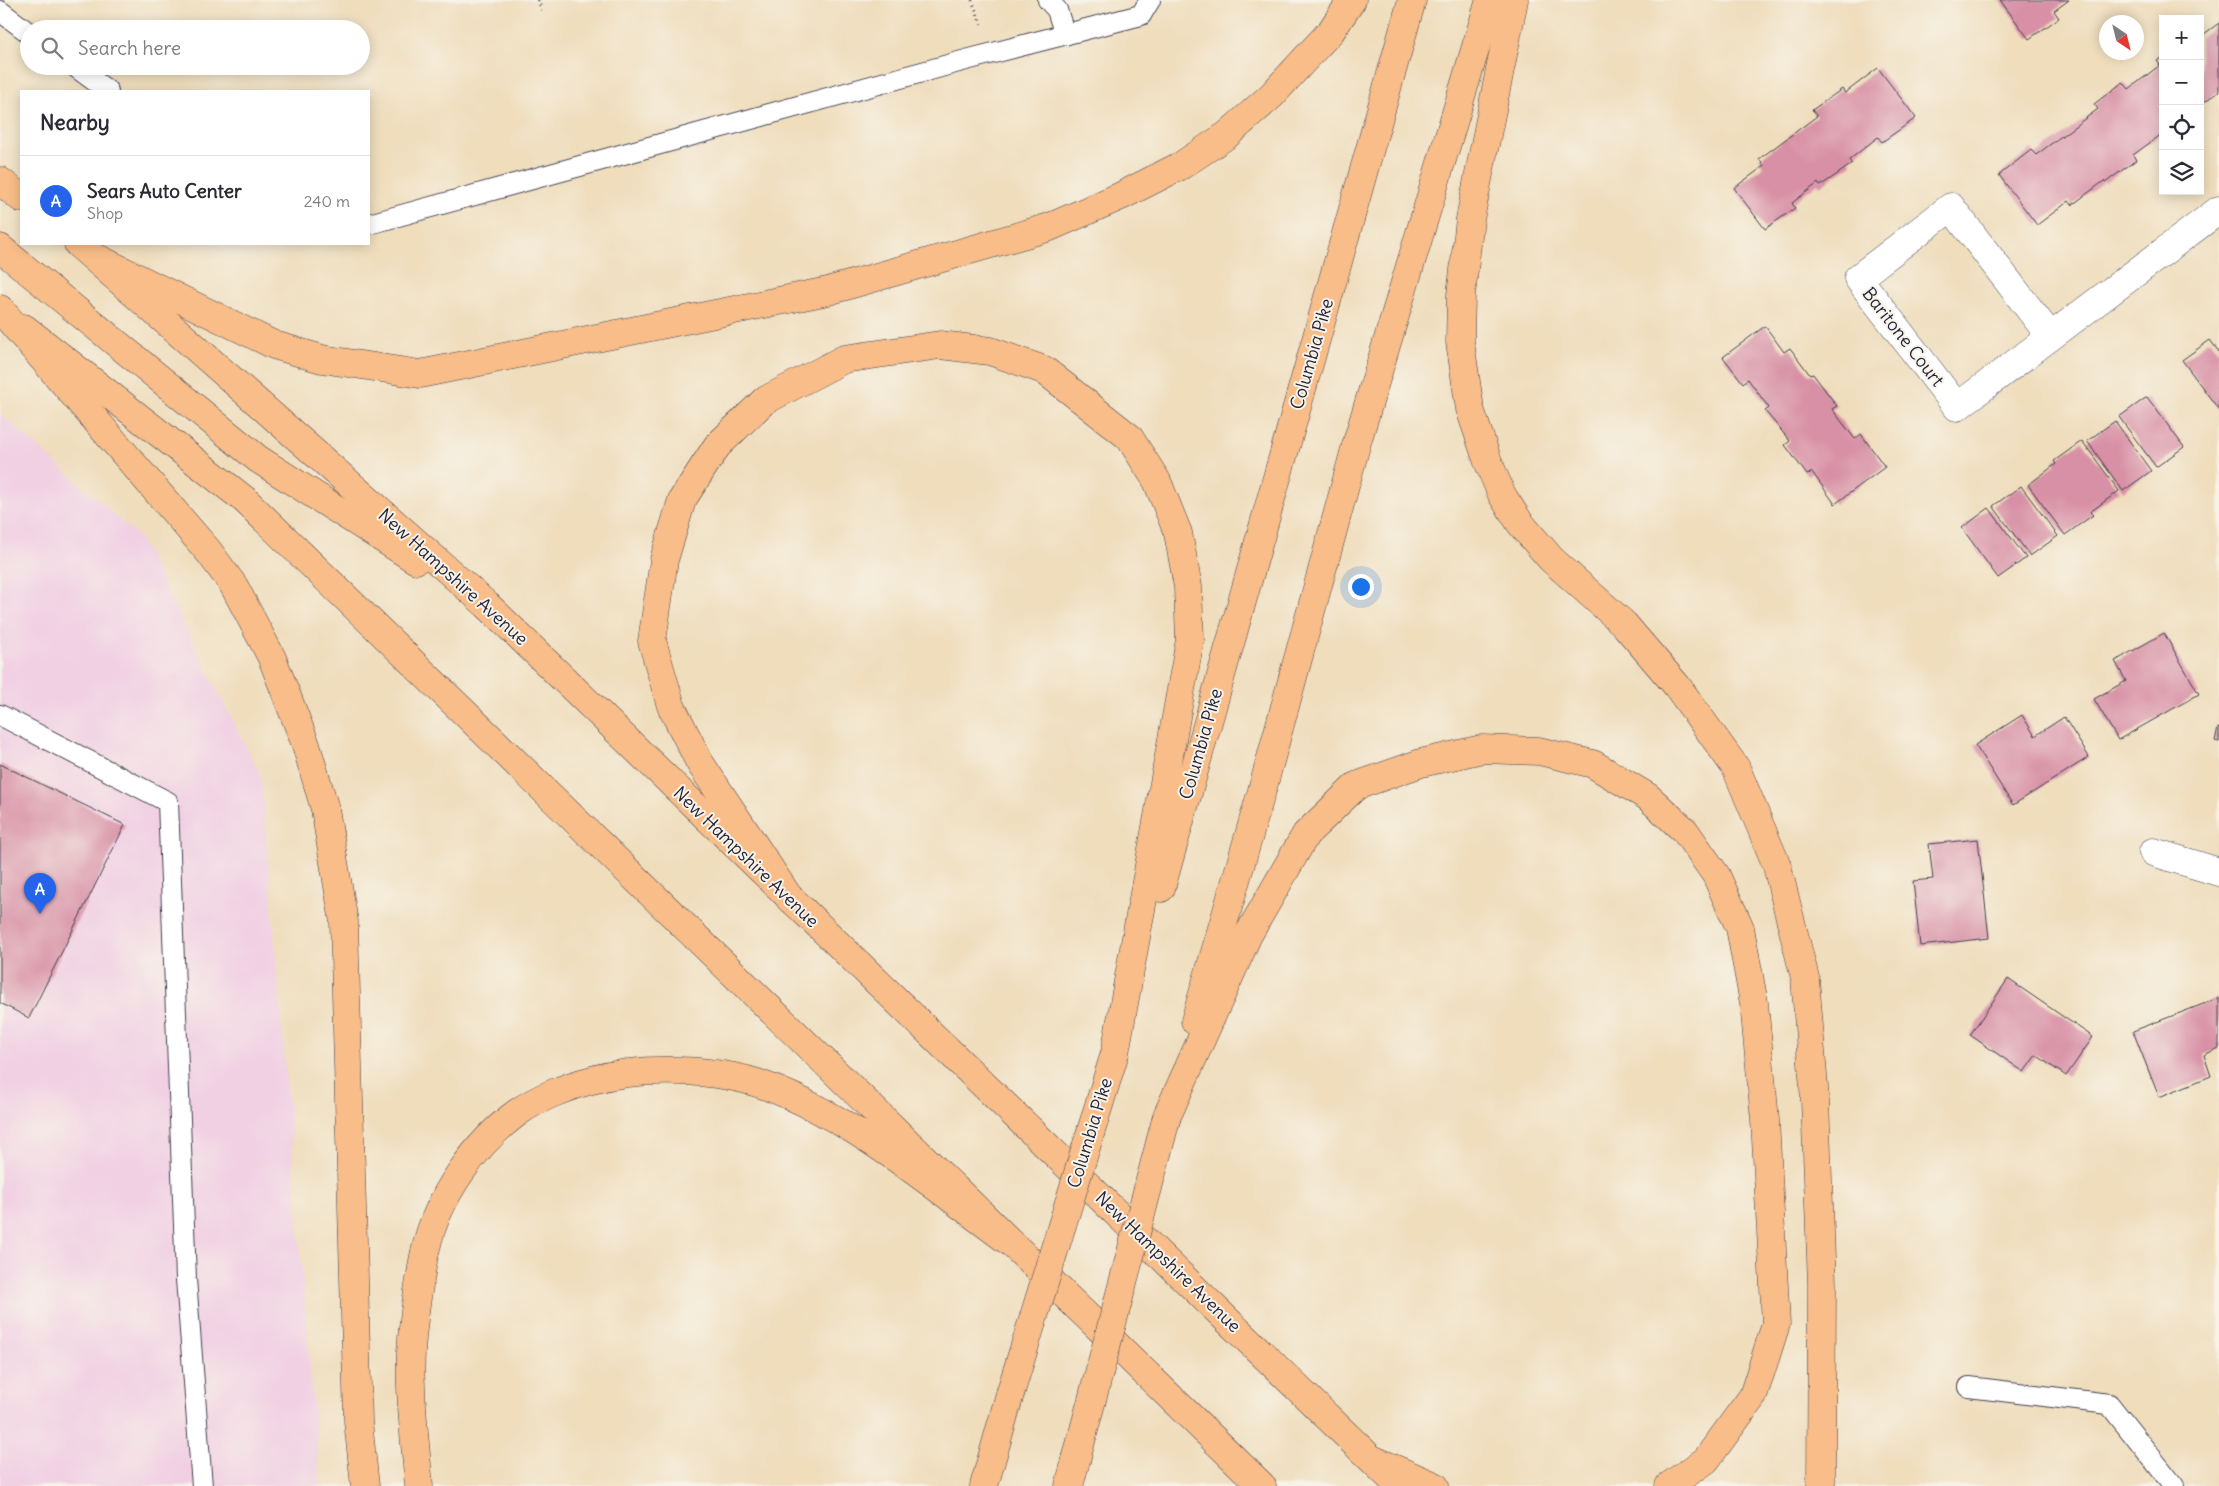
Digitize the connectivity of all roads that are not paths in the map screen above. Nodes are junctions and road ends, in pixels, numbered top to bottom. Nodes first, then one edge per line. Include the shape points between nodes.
1 (1048, 0) edge
2 (1150, 0) edge
3 (1352, 0) edge
4 (1412, 0) edge
5 (1490, 0) edge
6 (1514, 0) edge
7 (0, 11) edge
8 (20, 26) edge
9 (1065, 35) junction
10 (86, 75) edge
11 (107, 90) edge
12 (0, 181) edge
13 (20, 197) edge
14 (2219, 210) edge
15 (370, 224) edge
16 (0, 248) edge
17 (86, 250) edge
18 (0, 309) edge
19 (2050, 336) junction
20 (487, 605) junction
21 (0, 715) edge
22 (2153, 852) dead end
23 (2219, 872) edge
24 (790, 899) junction
25 (1115, 1053) junction
26 (1167, 1116) junction
27 (1008, 1240) junction
28 (1969, 1387) dead end
29 (1821, 1456) junction
30 (992, 1459) junction
31 (1372, 1459) junction
32 (202, 1486) edge
33 (365, 1486) edge
34 (419, 1486) edge
35 (977, 1486) edge
36 (984, 1486) edge
37 (1069, 1486) edge
38 (1262, 1486) edge
39 (1400, 1486) edge
40 (1435, 1486) edge
41 (1669, 1486) edge
42 (1813, 1486) edge
43 (1822, 1486) edge
44 (2174, 1486) edge

1 - 9 lane via 1057,10
2 - 9 lane via 1141,15
3 - 17 main road via 1332,31 1270,96 1227,135 1182,165 1050,227 828,291 420,374 322,359 274,345
4 - 25 main road, Columbia Pike
5 - 26 main road via 1357,442 1263,787
6 - 29 main road via 1470,219 1461,294 1460,342 1470,409 1502,494 1520,523 1551,558 1624,624 1677,686 1736,768 1777,866 1805,978 1815,1100 1822,1284
7 - 8 lane
9 - 15 lane
10 - 11 lane
12 - 13 main road
14 - 19 street, Baritone Court
16 - 20 main road via 258,459
17 - 20 main road, New Hampshire Avenue
18 - 27 main road via 245,500
18 - 33 main road via 209,552 234,586 272,658 306,745 324,809 344,922 358,1421
19 - 19 street, Baritone Court via 1957,407 1858,278 1951,207
20 - 24 main road, New Hampshire Avenue
21 - 32 lane via 168,802 186,1279
22 - 23 street
24 - 25 main road via 700,763 671,706 652,641 664,560 682,500 717,446 764,401 844,359 940,345 990,351 1044,370 1128,437 1157,482 1178,533 1188,587 1190,640
24 - 31 main road, New Hampshire Avenue
25 - 30 main road, Columbia Pike, bridge
26 - 37 main road, bridge
26 - 41 main road via 1248,935 1306,834 1356,786 1421,763 1482,749 1539,751 1593,764 1648,797 1685,831 1706,860 1740,928 1754,1003 1763,1100 1776,1324 1753,1396 1706,1460
27 - 34 main road via 870,1140 813,1106 765,1085 713,1074 666,1071 613,1074 568,1086 519,1112 474,1154 445,1196 426,1247 414,1317 410,1384
27 - 38 main road
28 - 44 lane via 2109,1404
29 - 42 main road
29 - 43 main road
30 - 35 main road
30 - 36 main road, Columbia Pike
31 - 39 main road, New Hampshire Avenue
31 - 40 main road

